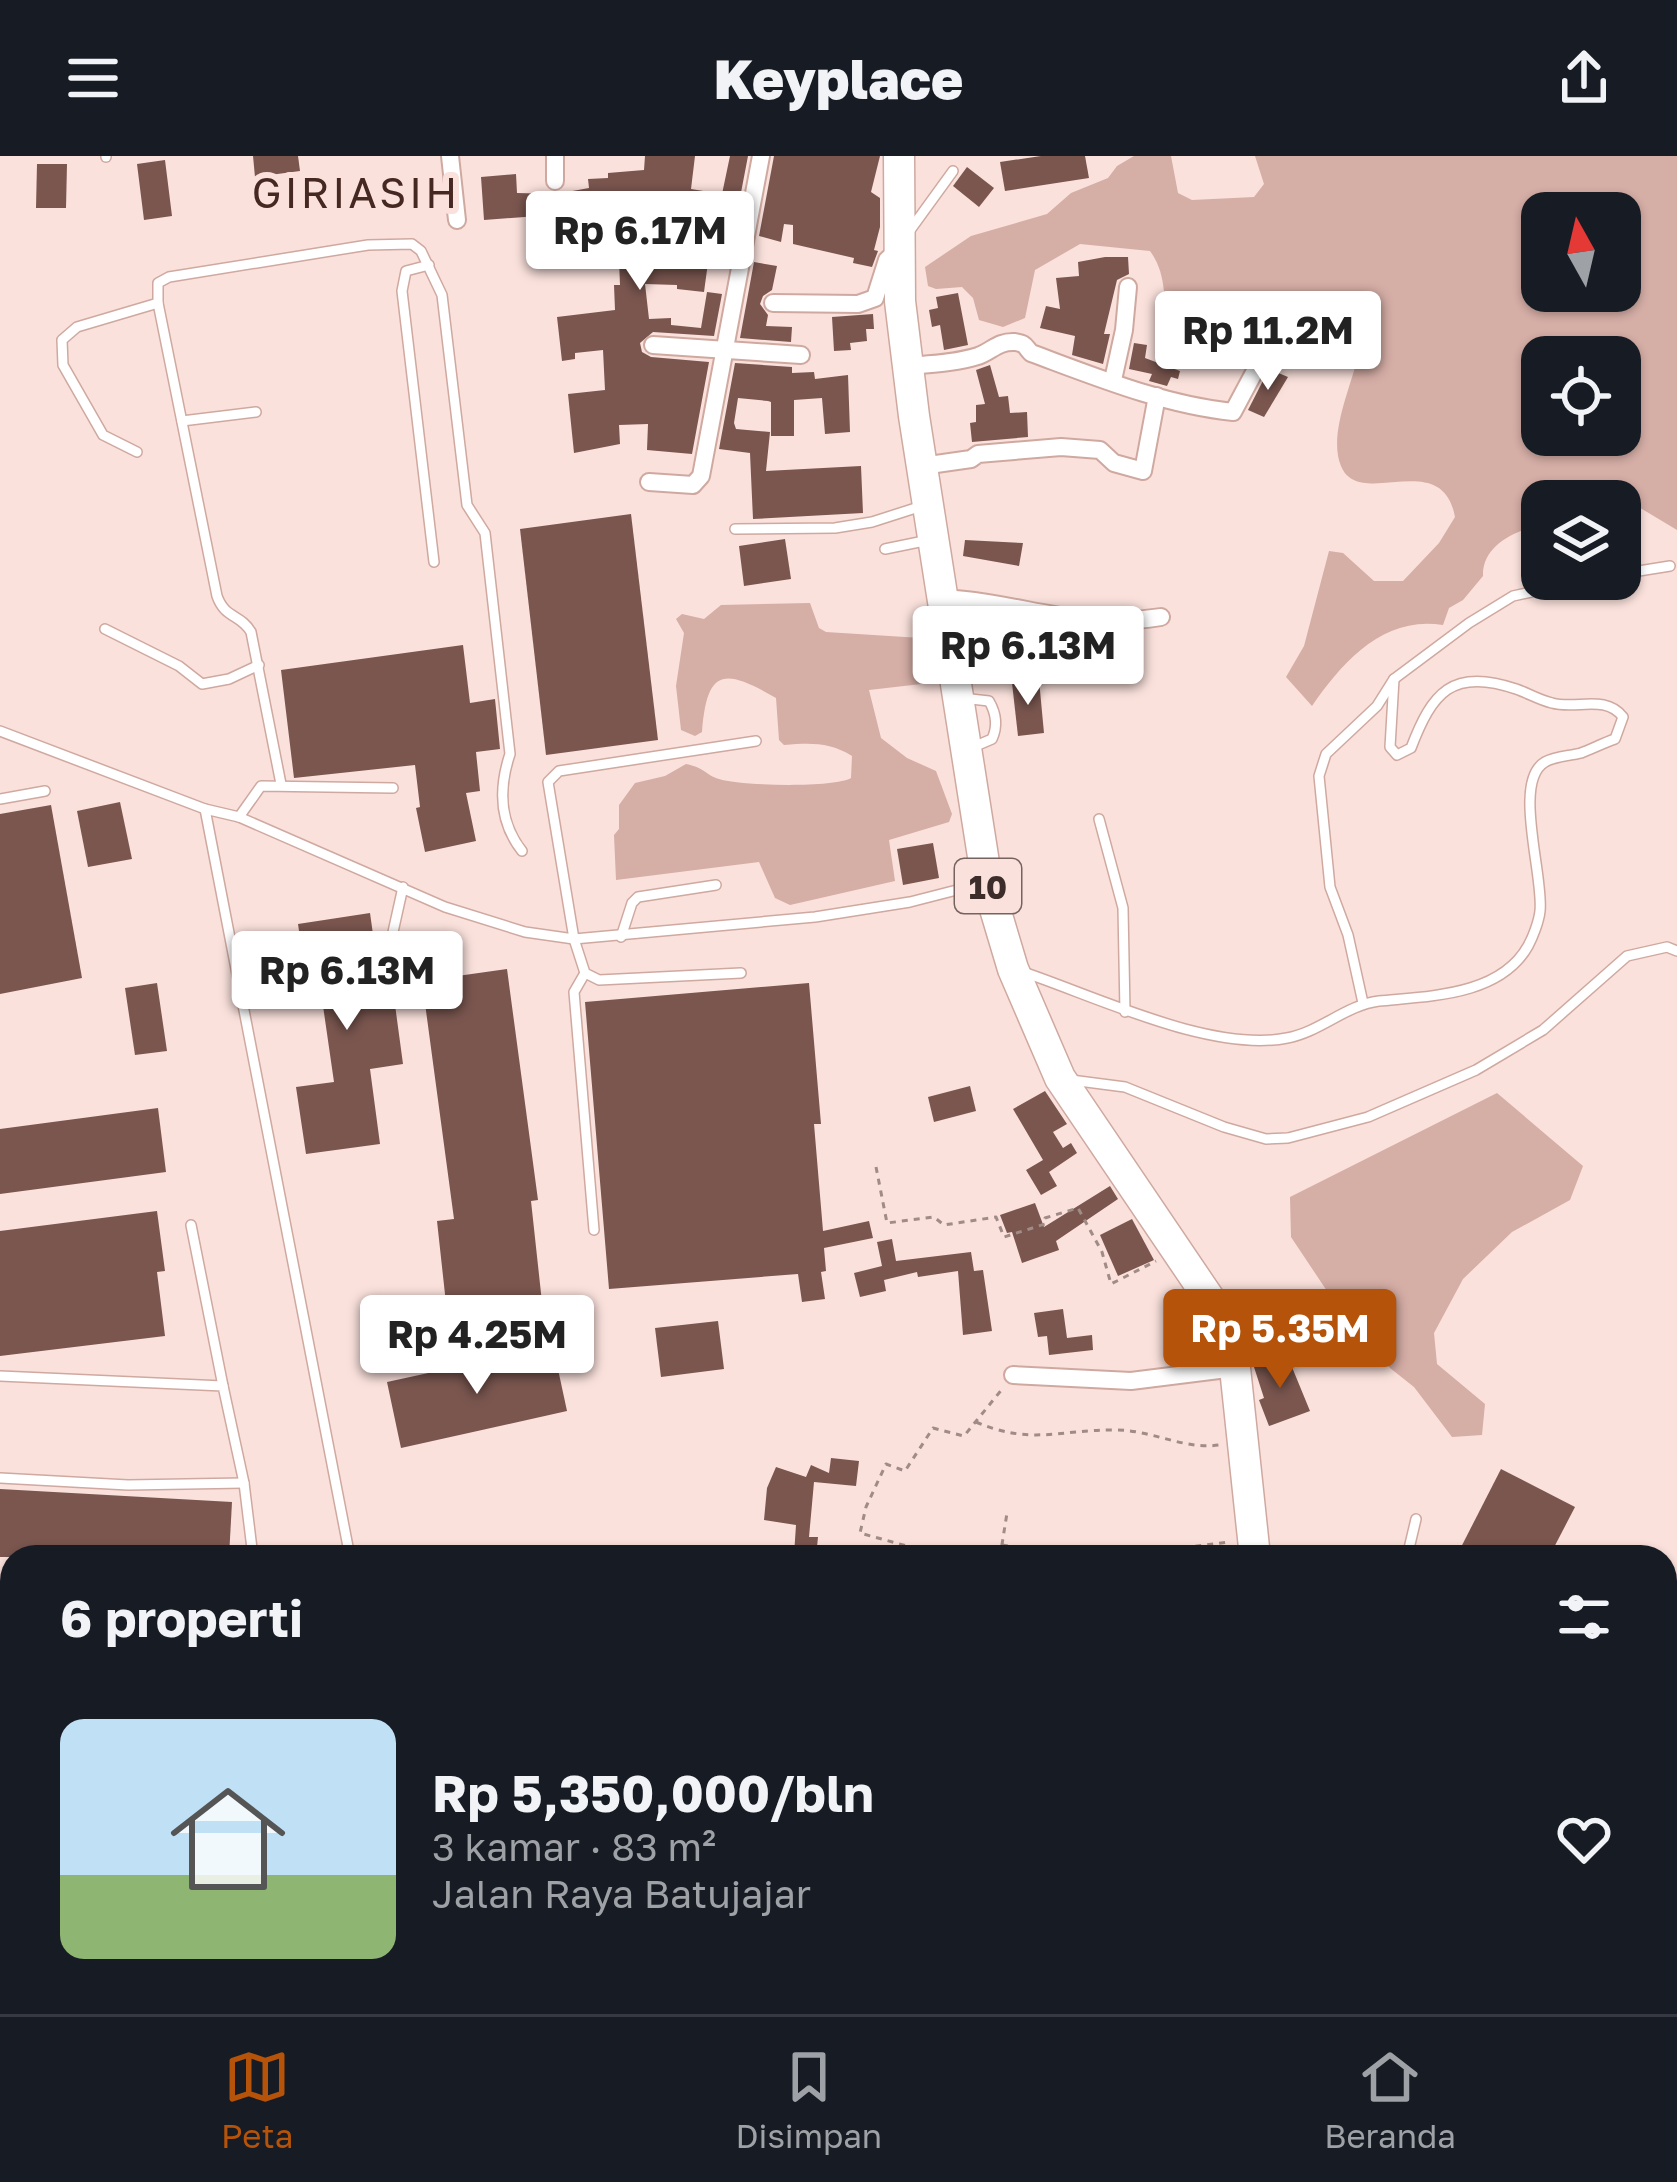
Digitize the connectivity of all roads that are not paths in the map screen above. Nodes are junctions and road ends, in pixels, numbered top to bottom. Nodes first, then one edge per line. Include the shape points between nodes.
1 (450, 156) edge
2 (555, 156) edge
3 (760, 156) edge
4 (899, 156) edge
5 (953, 171) dead end
6 (555, 182) dead end
7 (458, 220) dead end
8 (898, 249) junction
9 (429, 266) junction
10 (1128, 287) dead end
11 (158, 303) junction
12 (773, 303) dead end
13 (652, 345) dead end
14 (723, 351) junction
15 (801, 355) dead end
16 (908, 366) junction
17 (1257, 367) dead end
18 (1113, 380) junction
19 (1157, 396) junction
20 (256, 412) dead end
21 (182, 421) junction
22 (137, 452) dead end
23 (922, 466) junction
24 (649, 482) dead end
25 (928, 505) junction
26 (735, 529) dead end
27 (934, 539) junction
28 (885, 549) dead end
29 (434, 562) dead end
30 (1670, 566) dead end
31 (1641, 571) edge
32 (1521, 594) edge
33 (942, 598) junction
34 (1161, 617) dead end
35 (105, 629) dead end
36 (259, 665) junction
37 (1394, 679) junction
38 (0, 731) edge
39 (756, 741) dead end
40 (281, 784) junction
41 (393, 788) dead end
42 (45, 791) dead end
43 (0, 799) edge
44 (205, 808) junction
45 (239, 817) junction
46 (1099, 819) dead end
47 (522, 851) dead end
48 (987, 882) junction
49 (716, 885) dead end
50 (403, 887) junction
51 (621, 937) junction
52 (574, 939) junction
53 (1677, 952) edge
54 (1013, 969) junction
55 (395, 970) dead end
56 (585, 973) junction
57 (740, 973) dead end
58 (1363, 1003) junction
59 (1125, 1012) junction
60 (1060, 1078) junction
61 (191, 1225) dead end
62 (594, 1230) dead end
63 (1235, 1368) junction
64 (0, 1376) edge
65 (1013, 1376) road end
66 (223, 1386) junction
67 (0, 1478) edge
68 (244, 1483) junction
69 (1416, 1519) dead end
70 (252, 1545) edge
71 (348, 1545) edge
72 (1255, 1545) edge
73 (1410, 1545) edge

1 - 7 street
2 - 6 street
3 - 14 street
4 - 8 highway, 10
5 - 8 lane
8 - 12 street via 874,298
8 - 16 highway, 10
9 - 11 lane via 412,244 368,245 169,278 158,284
9 - 29 lane via 406,271 403,291
9 - 47 lane via 442,295 467,505 485,533 510,754 502,806
10 - 18 street
11 - 21 lane
11 - 22 lane via 77,326 62,340 63,365 103,435
13 - 14 street
14 - 15 street
14 - 24 street via 700,479
16 - 18 street via 1011,342
16 - 23 highway, 10
17 - 19 street via 1233,412
18 - 19 street
19 - 23 street via 1143,471 1100,450 1061,447
20 - 21 lane
21 - 36 lane via 217,596 223,611 247,625
23 - 25 highway, 10
25 - 26 lane via 835,528
25 - 27 highway, 10
27 - 28 lane
27 - 33 highway, 10
30 - 31 lane
32 - 37 lane
33 - 34 street via 1084,622
33 - 48 highway, 10
35 - 36 lane via 202,684
36 - 40 lane
37 - 58 lane via 1326,754 1319,776 1330,887
37 - 58 lane via 1390,747 1397,755 1411,748 1427,706 1448,687 1477,680 1555,704 1602,704 1623,717 1615,739 1536,770 1528,793 1540,913 1526,949 1498,976 1457,992
38 - 44 lane
39 - 52 lane via 552,775
40 - 41 lane
40 - 45 lane via 255,790
42 - 43 lane
44 - 45 lane
44 - 71 lane
45 - 50 lane
46 - 59 lane via 1123,908
48 - 51 lane via 815,917
48 - 54 highway, 10
49 - 51 lane via 638,897
50 - 52 lane via 446,908
50 - 55 lane
51 - 52 lane
52 - 56 lane
53 - 60 lane via 1627,956 1543,1030 1476,1070 1368,1118 1288,1138 1224,1127 1125,1087
54 - 59 lane
54 - 60 highway, 10
56 - 57 lane via 599,980
56 - 62 lane via 574,992
58 - 59 lane via 1284,1039 1220,1038
60 - 63 highway, 10 via 1217,1310
61 - 66 lane
63 - 65 street via 1131,1381
63 - 72 highway, 10
64 - 66 lane
66 - 68 lane
67 - 68 lane
68 - 70 lane
69 - 73 lane

